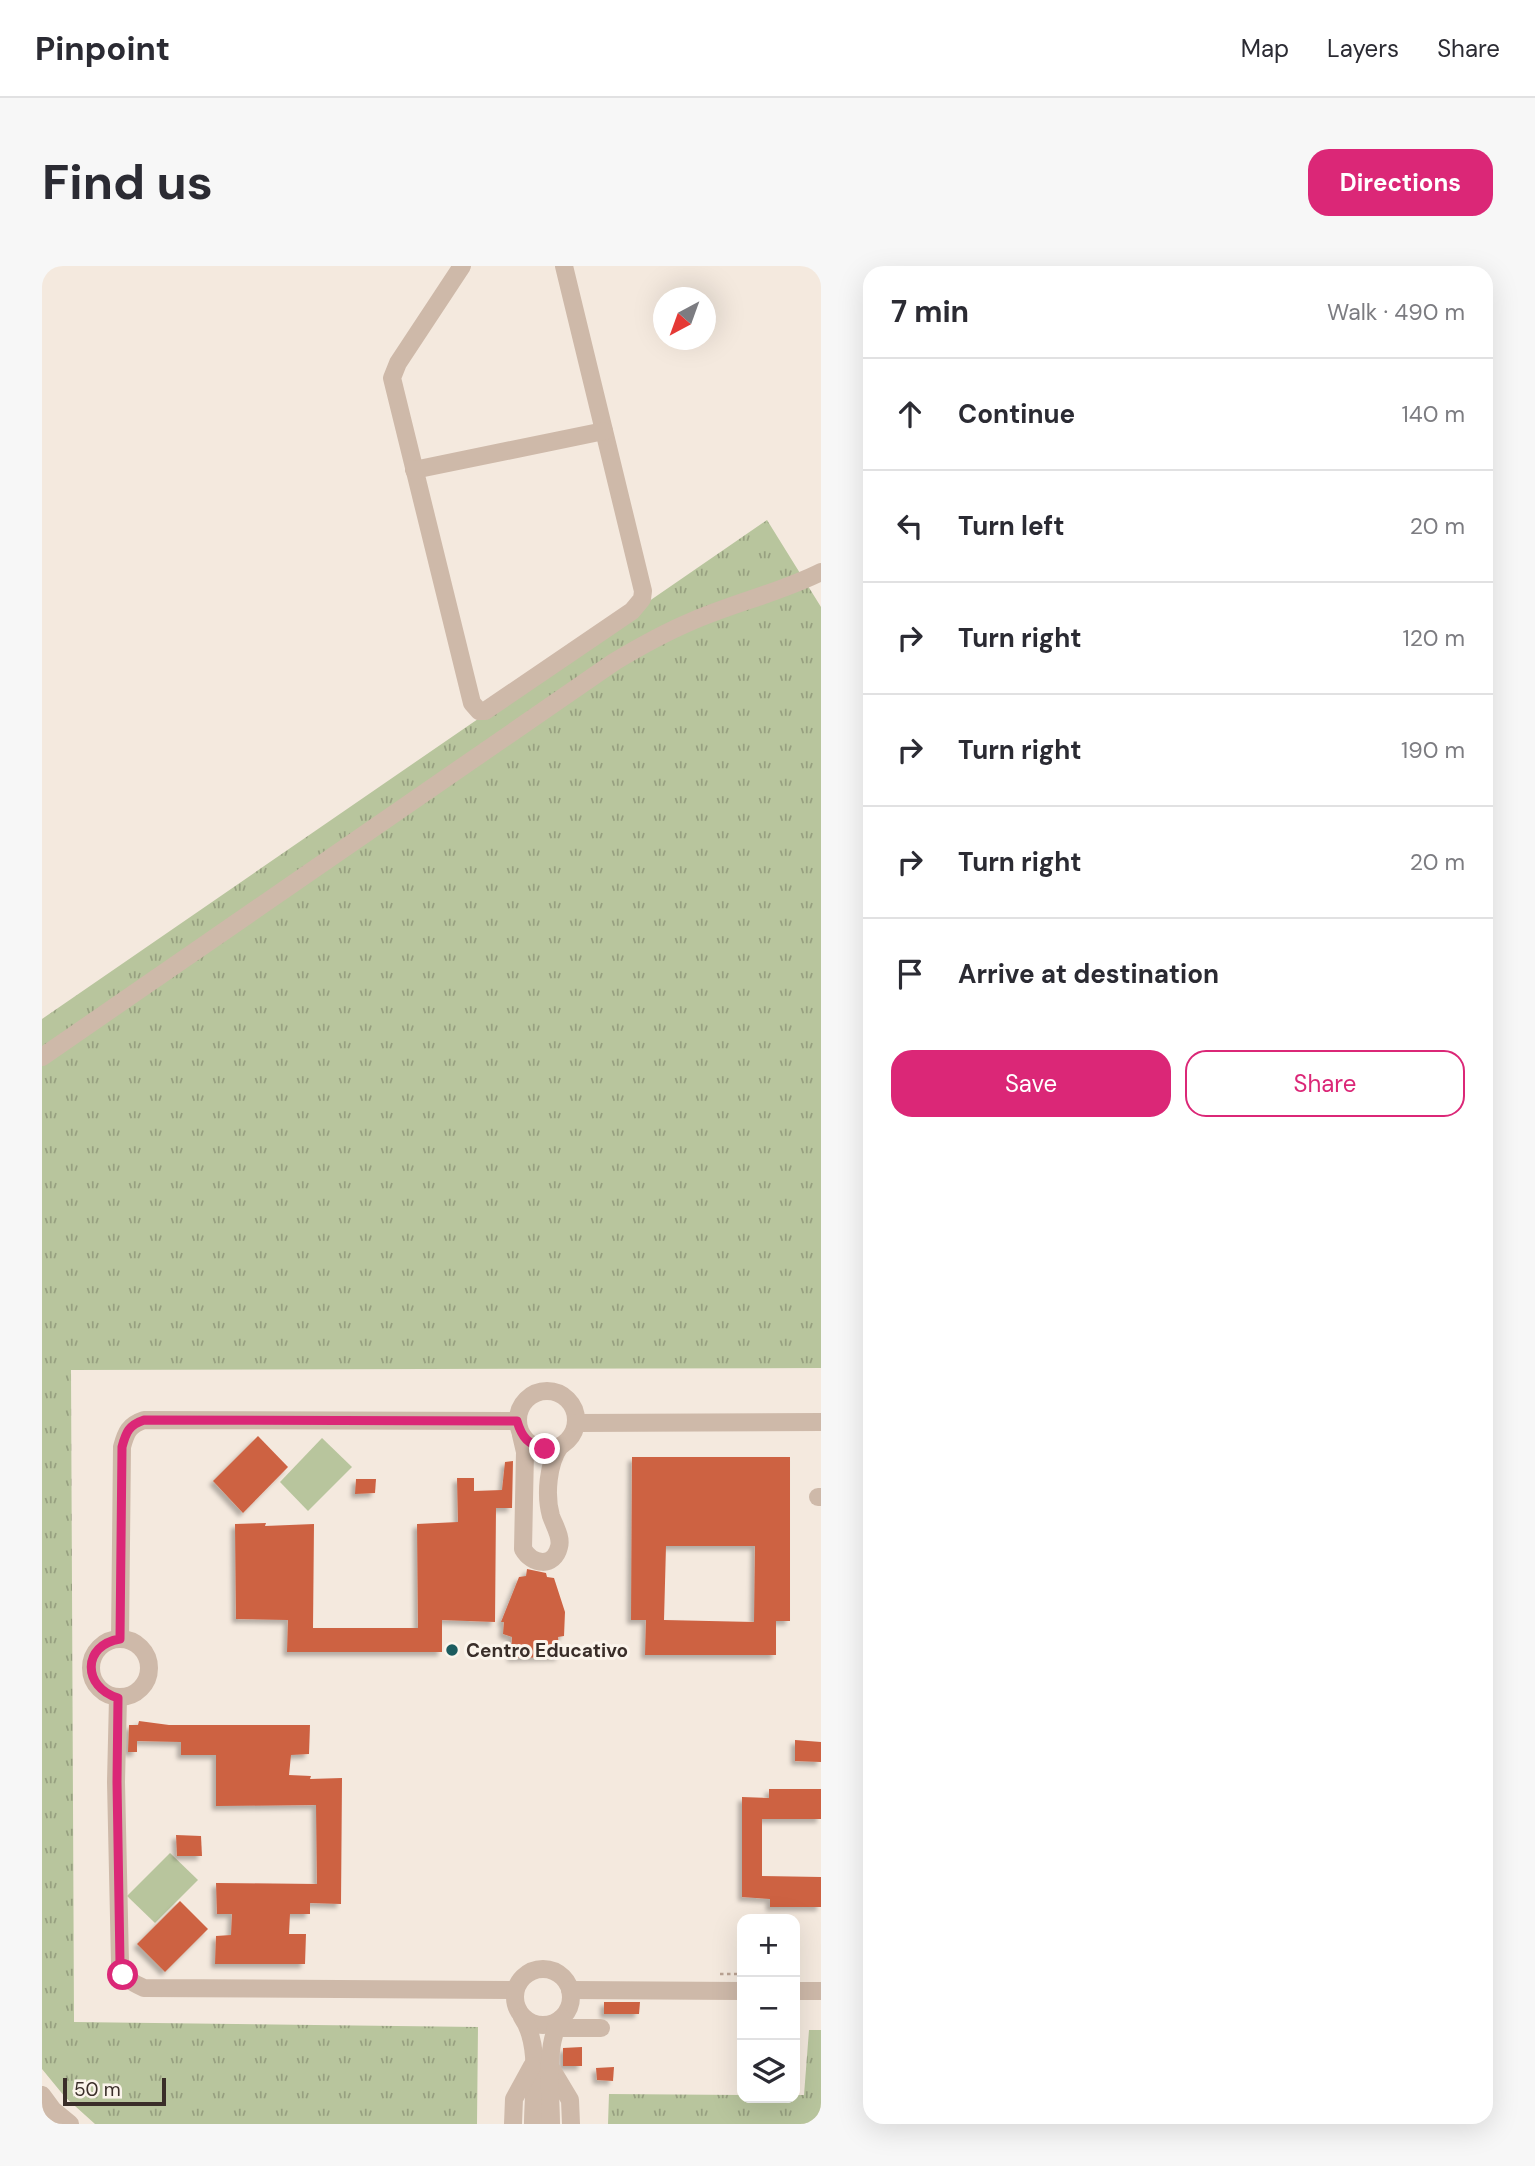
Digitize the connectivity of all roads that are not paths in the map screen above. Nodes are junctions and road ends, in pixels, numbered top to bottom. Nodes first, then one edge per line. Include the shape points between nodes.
1 (462, 266) edge
2 (564, 266) edge
3 (604, 431) junction
4 (414, 470) junction
5 (821, 572) edge
6 (42, 1057) edge
7 (821, 1422) edge
8 (576, 1423) junction
9 (519, 1428) junction
10 (560, 1446) junction
11 (120, 1639) junction
12 (118, 1698) junction
13 (515, 1990) junction
14 (570, 1990) junction
15 (737, 1991) edge
16 (800, 1991) edge
17 (821, 1991) edge
18 (522, 2017) junction
19 (560, 2022) junction
20 (601, 2028) dead end
21 (542, 2063) junction
22 (42, 2095) edge
23 (70, 2124) edge
24 (513, 2124) edge
25 (533, 2124) edge
26 (551, 2124) edge
27 (571, 2124) edge

1 - 4 street via 392,379
2 - 3 street
3 - 4 street
3 - 4 street via 642,599 632,611 485,711 472,703
5 - 6 street via 691,621 623,657
7 - 8 street
8 - 9 street via 574,1407 563,1395 548,1390 532,1394 521,1405
8 - 10 street via 571,1437
9 - 10 street via 531,1445 545,1449
9 - 10 street via 525,1452 523,1549 536,1562 546,1562 560,1546 549,1506 551,1458
9 - 11 street via 144,1420 133,1424 122,1447
11 - 12 street via 102,1645 91,1662 94,1682
11 - 12 street via 138,1644 150,1669 144,1687
12 - 13 street via 120,1963 123,1975 134,1984 144,1988
13 - 14 street via 527,1974 544,1969 560,1975
13 - 18 street
14 - 15 street
14 - 19 street via 571,1999
16 - 17 street
18 - 19 street via 540,2026
18 - 21 street
19 - 20 street
19 - 21 street
21 - 24 street via 514,2099
21 - 25 street
21 - 26 street
21 - 27 street via 570,2100
22 - 23 street

